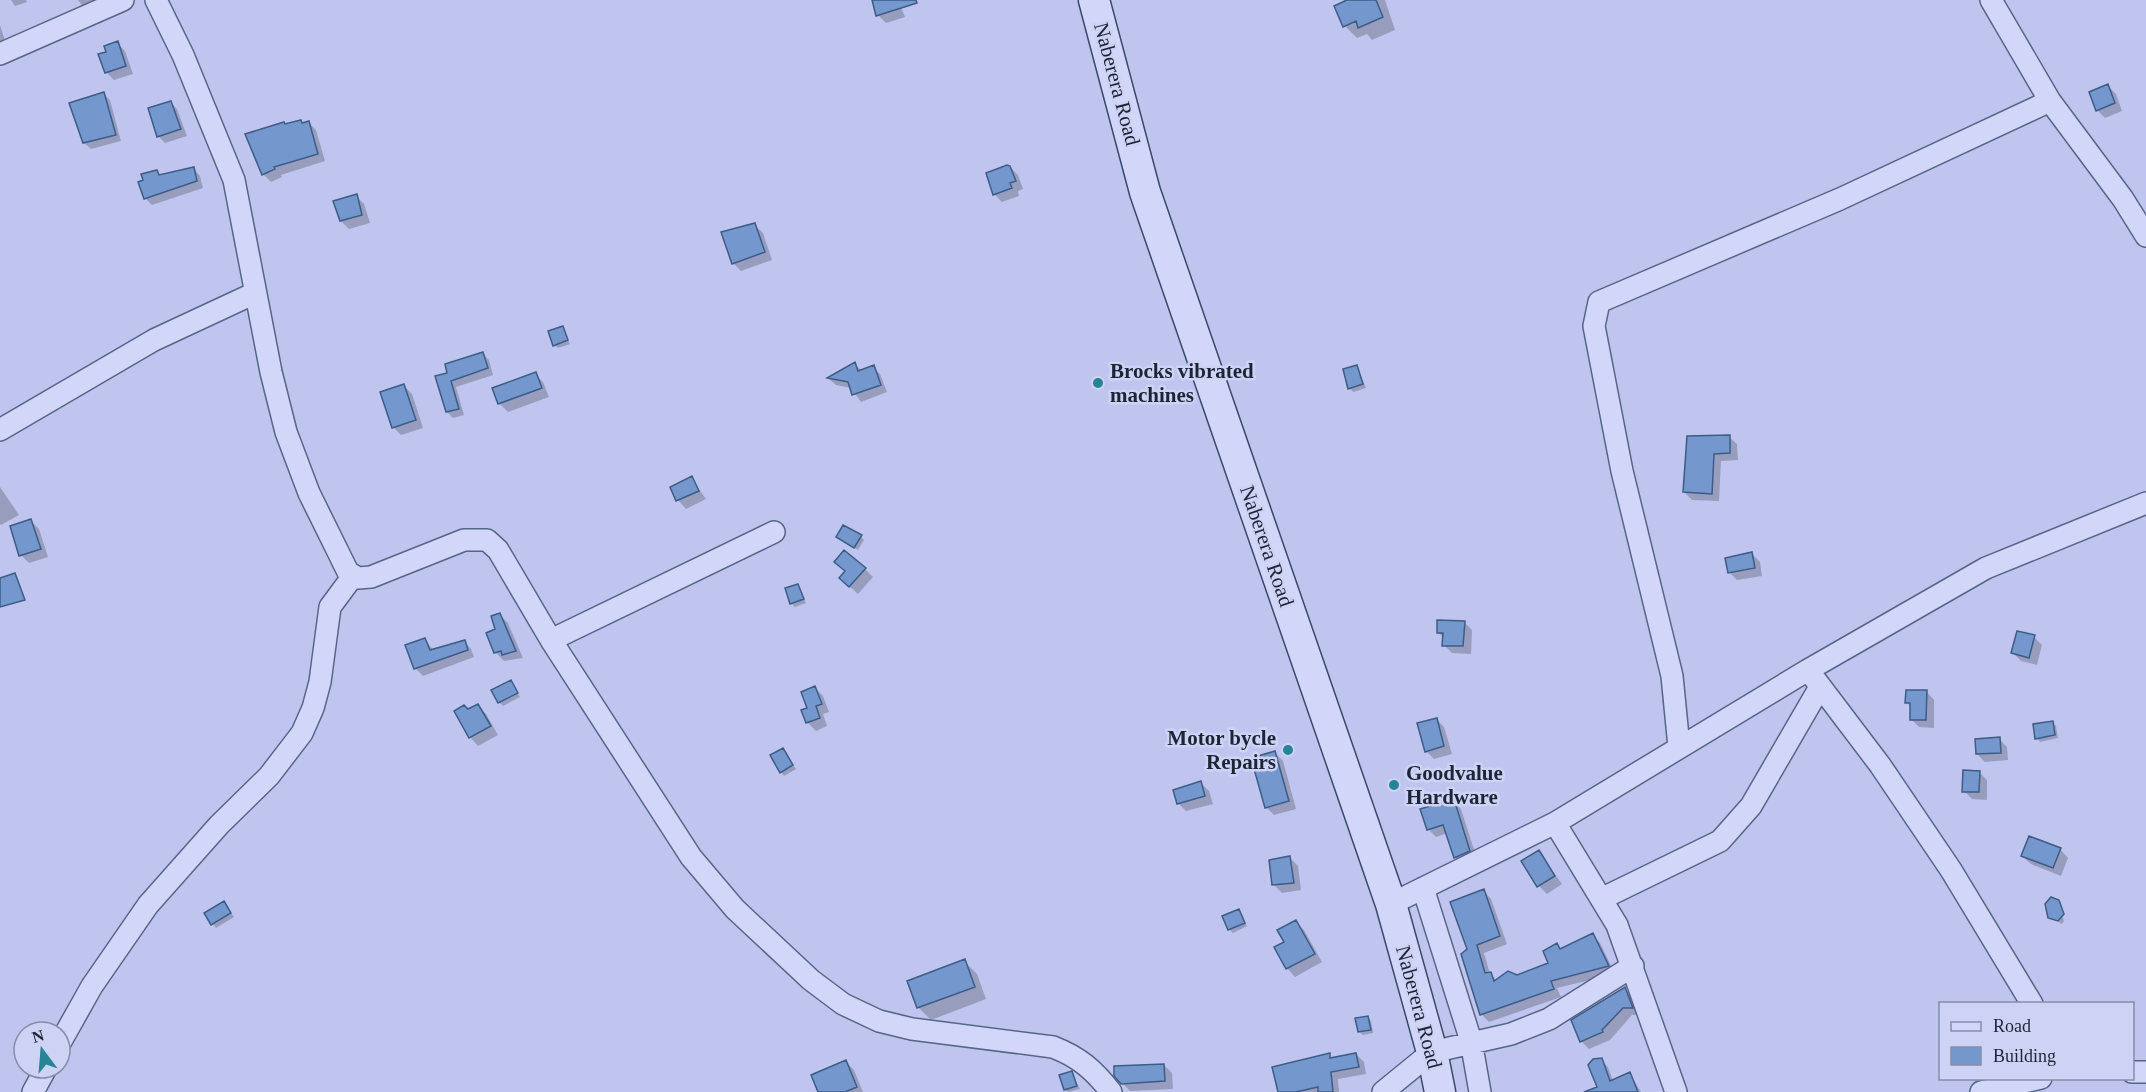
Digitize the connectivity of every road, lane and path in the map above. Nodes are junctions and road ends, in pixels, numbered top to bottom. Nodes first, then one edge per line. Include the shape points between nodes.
1 (123, 0) edge
2 (156, 0) edge
3 (1094, 0) edge
4 (1991, 0) edge
5 (0, 54) edge
6 (2050, 101) junction
7 (2146, 236) edge
8 (255, 293) junction
9 (0, 430) edge
10 (2146, 503) edge
11 (774, 532) dead end
12 (353, 576) junction
13 (550, 640) junction
14 (1814, 678) junction
15 (1679, 747) junction
16 (1555, 823) junction
17 (1423, 888) junction
18 (1601, 899) junction
19 (1391, 904) junction
20 (1633, 966) junction
21 (2031, 1002) edge
22 (72, 1022) edge
23 (1472, 1041) junction
24 (1432, 1052) junction
25 (2032, 1080) edge
26 (1111, 1092) edge
27 (1383, 1092) edge
28 (1440, 1092) edge
29 (1480, 1092) edge
30 (1676, 1092) edge
31 (1981, 1092) edge

1 - 5 street
2 - 8 street via 234,180
3 - 19 street, Naberera Road via 1145,192
4 - 6 street
6 - 7 street
6 - 15 street via 1840,199 1599,302 1594,326 1622,471 1672,676
8 - 9 street via 154,340
8 - 12 street via 292,450 345,568
10 - 14 street via 1986,568
11 - 13 street
12 - 13 street via 372,577 464,540 486,540 498,550
12 - 22 street via 326,618 320,682 302,733 269,776 147,905
13 - 26 street via 703,872 735,909 826,993 860,1013 912,1029 1053,1047 1085,1063
14 - 15 street
14 - 18 street via 1751,806 1720,841
14 - 21 street via 1880,765 1951,870
15 - 16 street
16 - 17 street
16 - 18 street
17 - 19 street
17 - 23 street
18 - 20 street via 1617,925
19 - 24 street, Naberera Road
20 - 23 street via 1549,1019 1511,1034
20 - 30 street
23 - 24 street
23 - 29 street
24 - 27 street
24 - 28 street, Naberera Road
25 - 31 street

